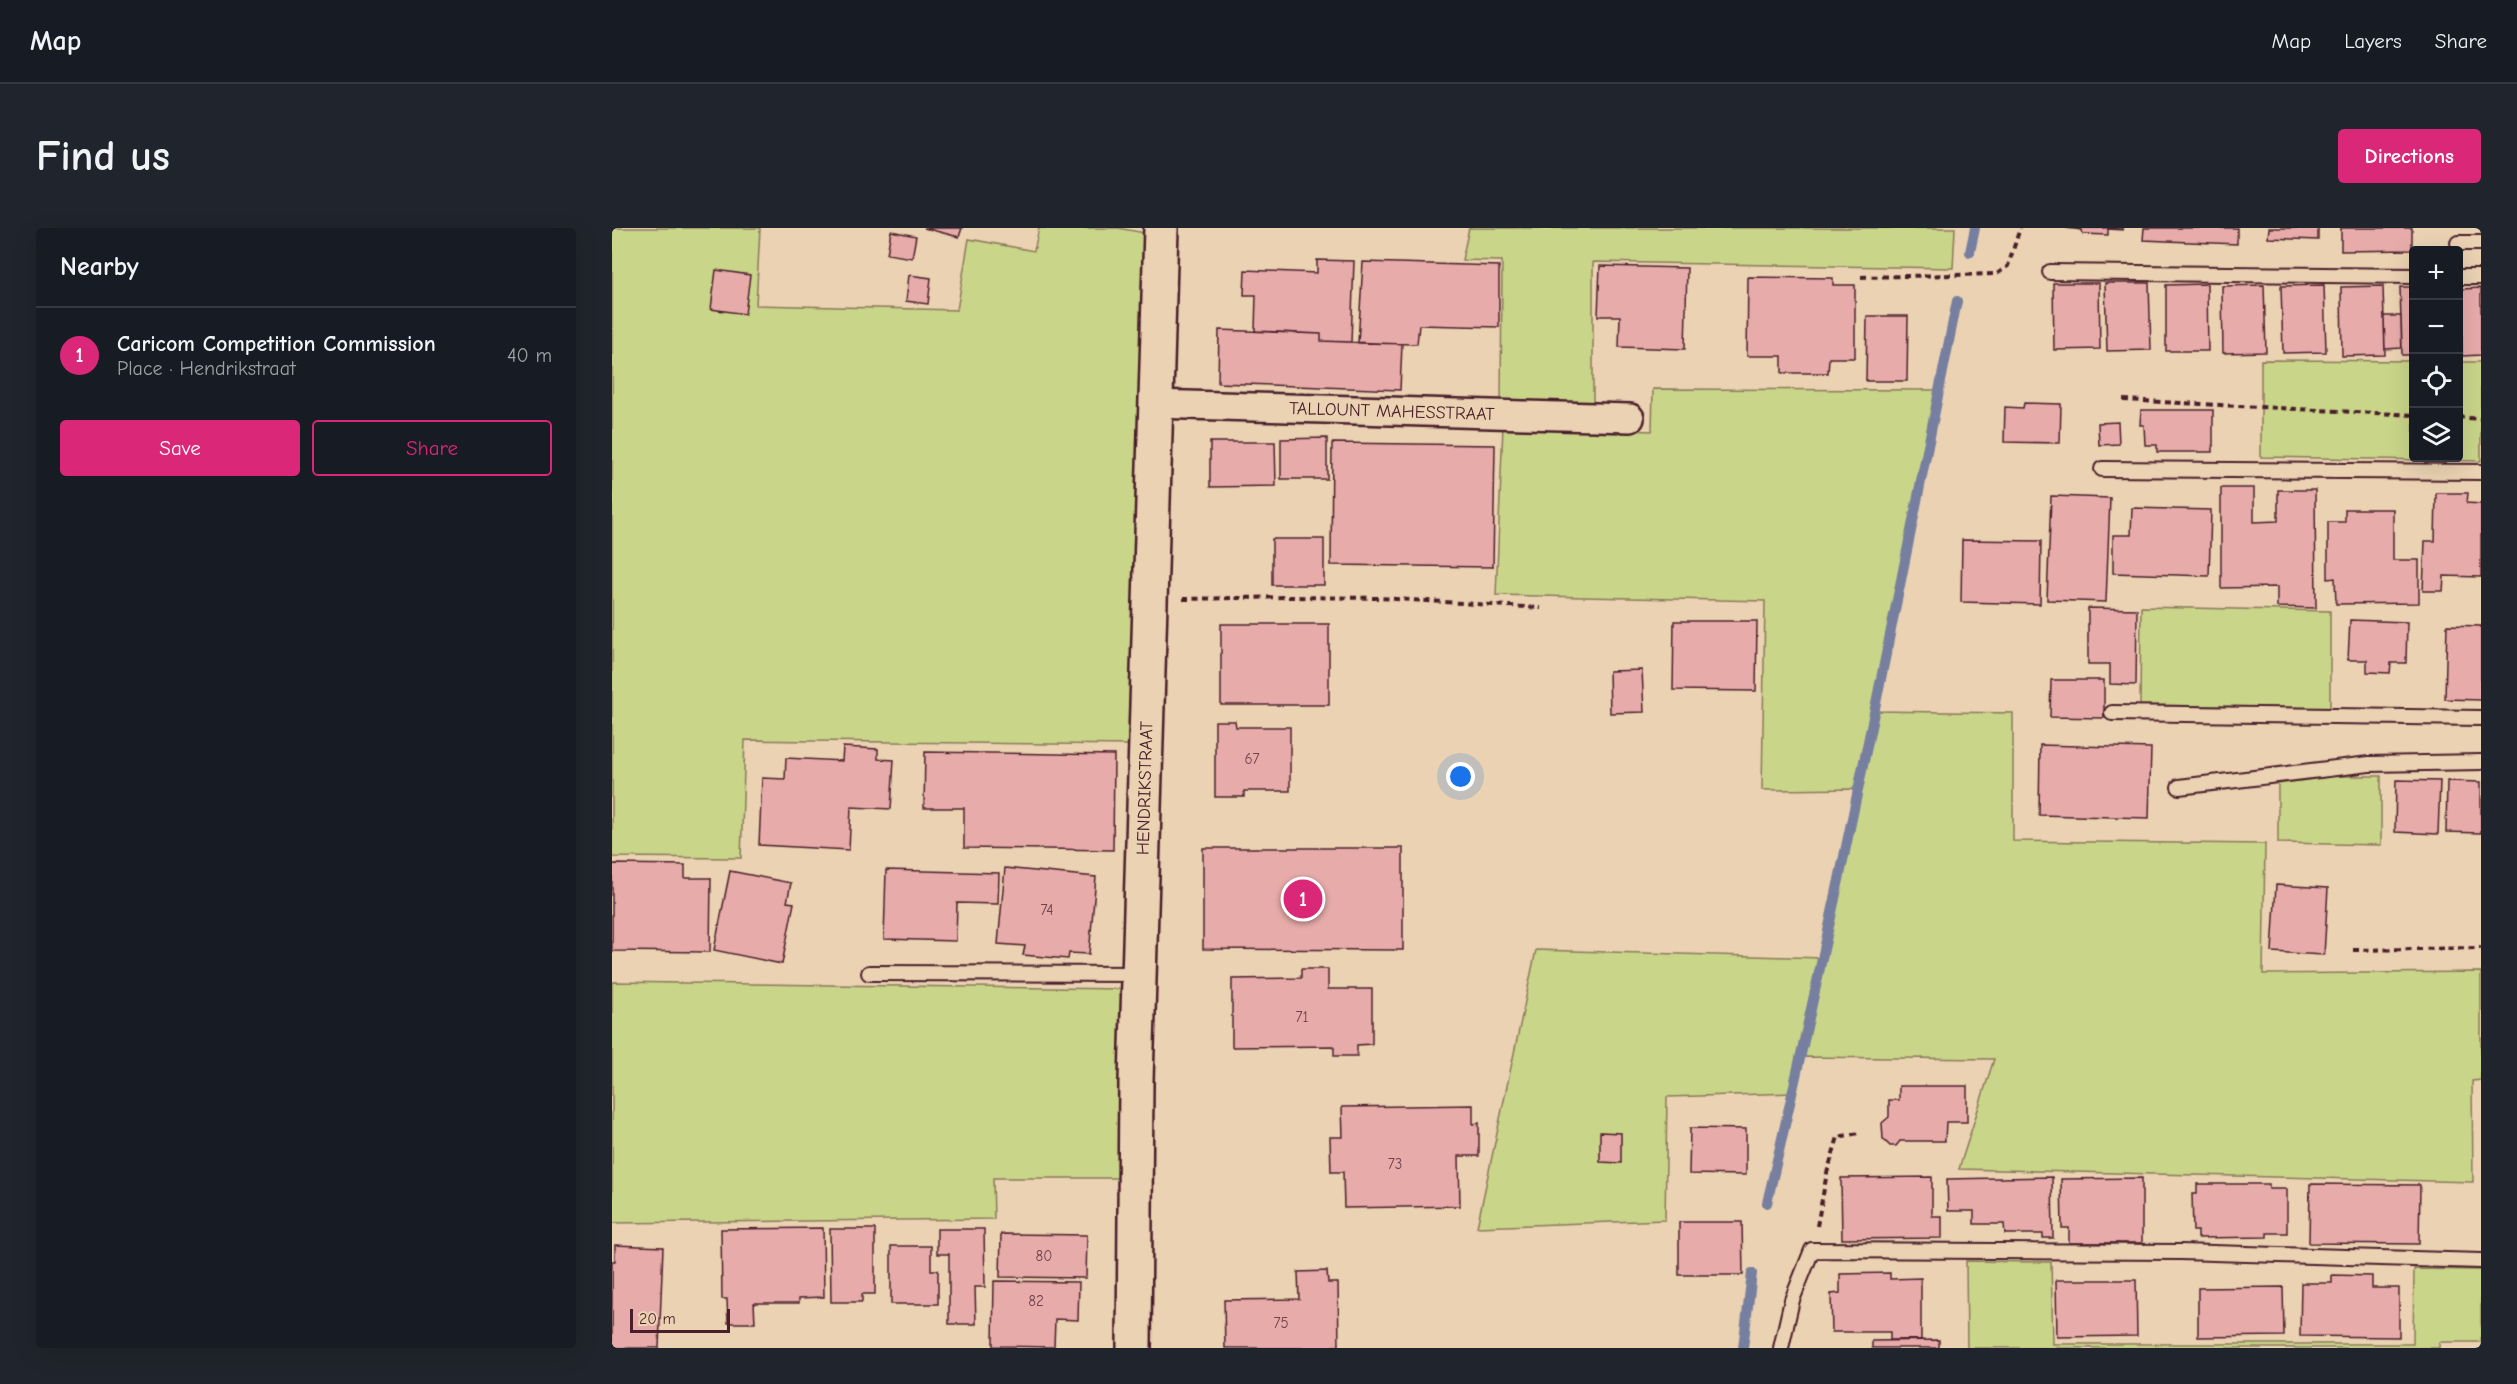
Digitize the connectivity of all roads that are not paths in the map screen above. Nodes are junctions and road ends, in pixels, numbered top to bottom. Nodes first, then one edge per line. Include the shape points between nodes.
1 (1161, 228) edge
2 (2458, 243) dead end
3 (2481, 243) edge
4 (2050, 272) dead end
5 (2409, 276) edge
6 (2463, 277) edge
7 (2481, 277) edge
8 (1154, 404) junction
9 (1630, 418) dead end
10 (2102, 469) dead end
11 (2481, 472) edge
12 (2112, 713) dead end
13 (2481, 718) edge
14 (2481, 762) edge
15 (2179, 786) dead end
16 (869, 973) dead end
17 (1139, 974) junction
18 (2481, 1261) edge
19 (1134, 1348) edge
20 (1780, 1348) edge

1 - 8 street, HENDRIKSTRAAT
2 - 3 lane
4 - 5 lane
6 - 7 lane
8 - 9 street, TALLOUNT MAHESSTRAAT
8 - 17 street, HENDRIKSTRAAT
10 - 11 lane
12 - 13 lane
14 - 15 lane via 2369,764
16 - 17 lane
17 - 19 street, HENDRIKSTRAAT
18 - 20 lane via 2181,1252 1812,1250 1792,1300

